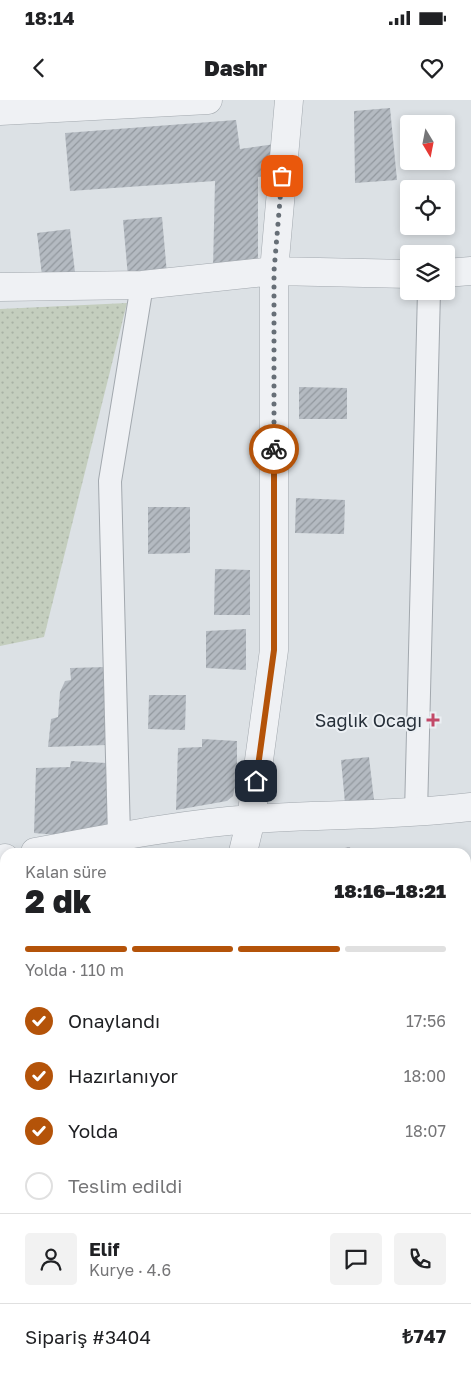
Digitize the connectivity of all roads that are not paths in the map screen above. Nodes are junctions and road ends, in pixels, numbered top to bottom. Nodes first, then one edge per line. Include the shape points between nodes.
1 (199, 100) edge
2 (289, 100) edge
3 (0, 111) edge
4 (274, 271) junction
5 (471, 271) edge
6 (455, 272) edge
7 (400, 274) edge
8 (142, 285) junction
9 (0, 286) edge
10 (430, 300) edge
11 (471, 807) edge
12 (416, 813) junction
13 (251, 819) junction
14 (118, 844) edge
15 (76, 848) edge
16 (244, 848) edge

1 - 3 street
2 - 4 street
4 - 7 street
4 - 8 street
4 - 13 street via 274,650
5 - 6 street
8 - 9 street
8 - 14 street via 110,481
10 - 12 street
11 - 12 street
12 - 13 street
13 - 14 street
13 - 16 street
14 - 15 street

